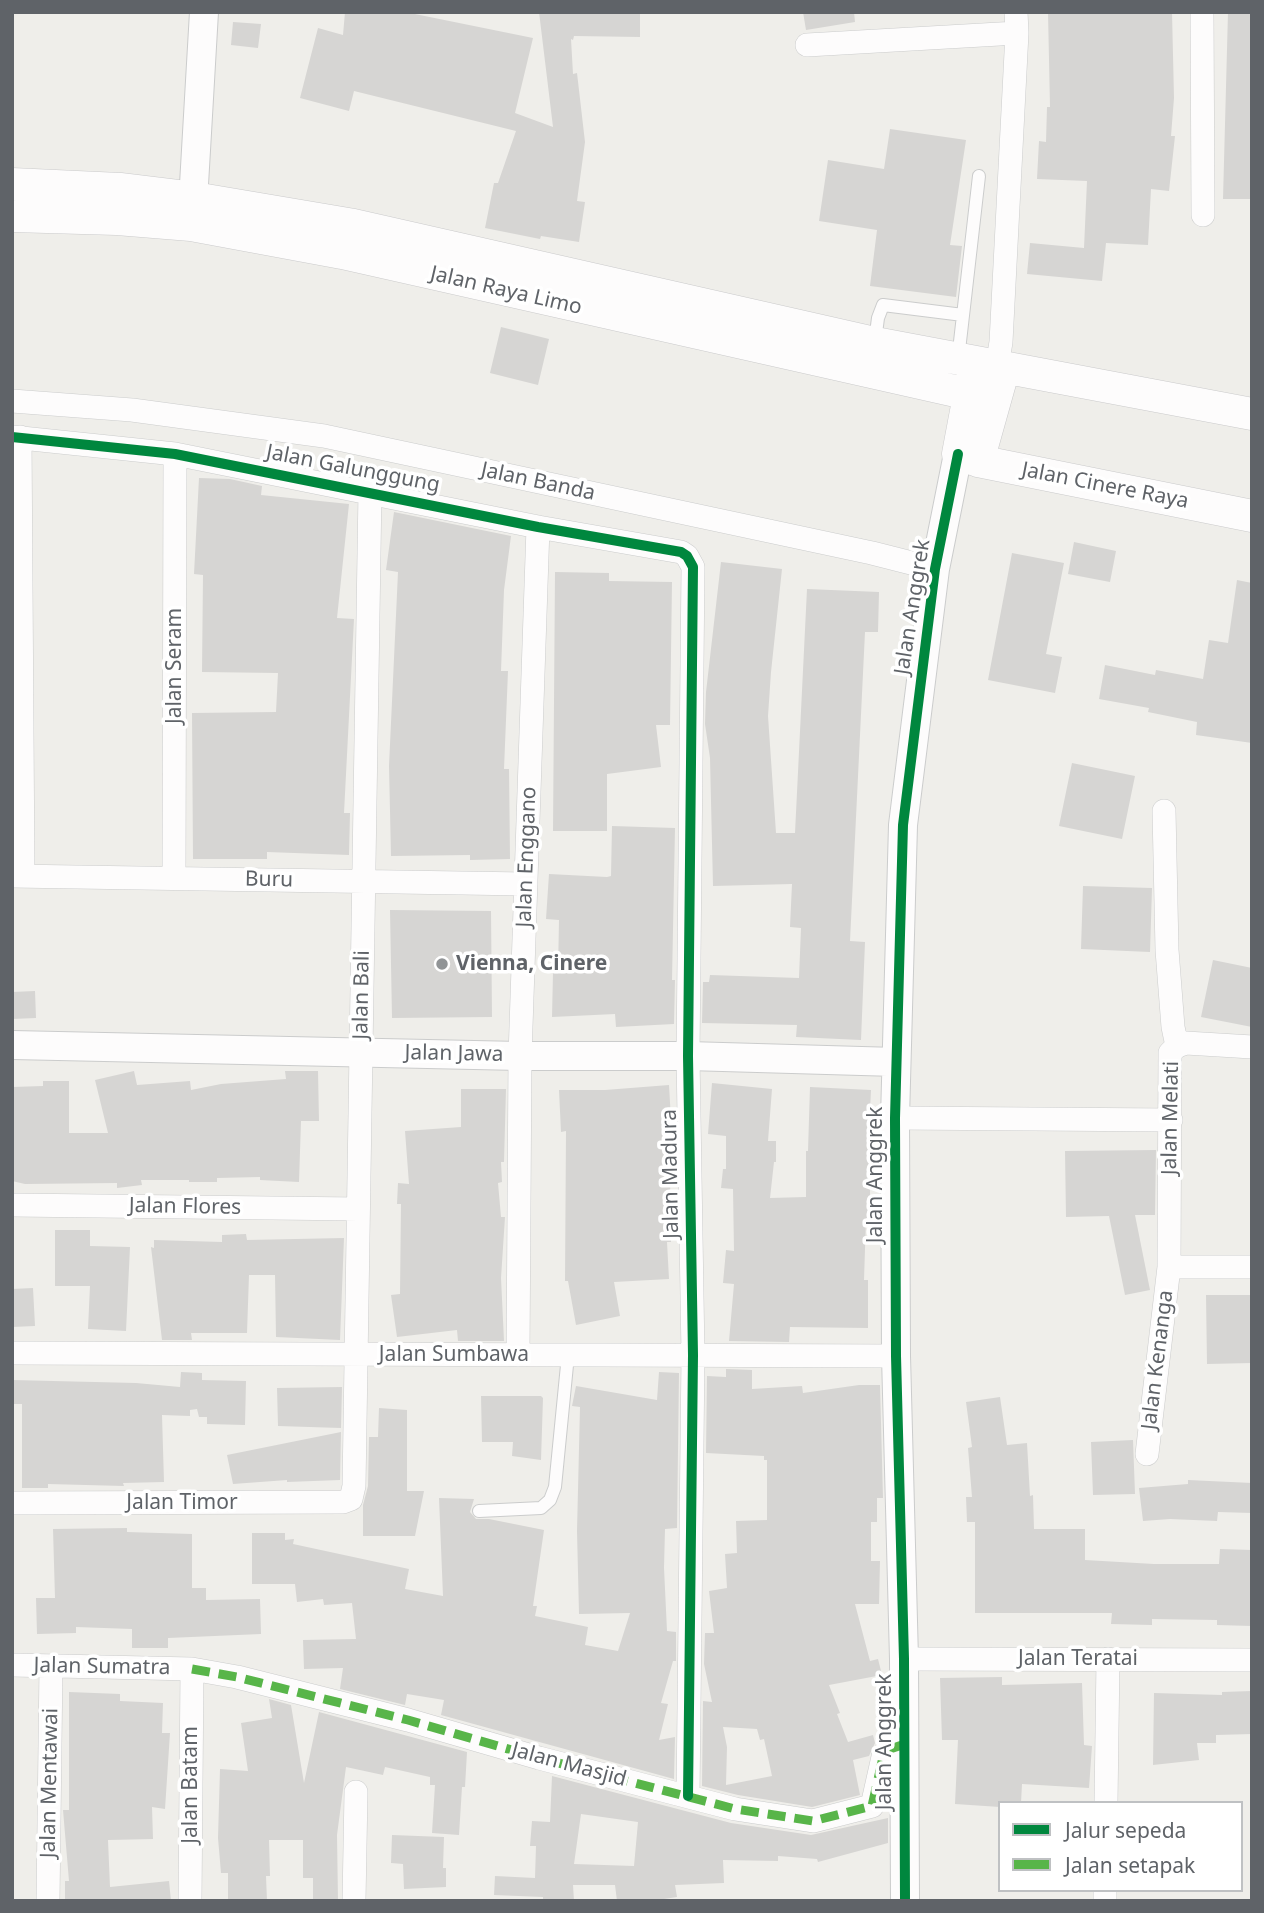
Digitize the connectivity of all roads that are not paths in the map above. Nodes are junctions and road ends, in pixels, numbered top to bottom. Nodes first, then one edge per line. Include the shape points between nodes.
1 (204, 12) edge
2 (1202, 12) edge
3 (1016, 22) edge
4 (807, 45) dead end
5 (979, 176) dead end
6 (12, 184) edge
7 (193, 212) junction
8 (1203, 215) dead end
9 (12, 216) edge
10 (963, 315) junction
11 (875, 343) junction
12 (983, 364) junction
13 (982, 397) junction
14 (12, 401) edge
15 (1252, 414) edge
16 (16, 437) edge
17 (175, 454) junction
18 (968, 458) junction
19 (370, 491) junction
20 (1252, 516) edge
21 (538, 527) junction
22 (684, 553) joint
23 (935, 569) junction
24 (1164, 811) dead end
25 (18, 876) edge
26 (174, 878) junction
27 (364, 881) junction
28 (526, 884) junction
29 (12, 1045) edge
30 (1177, 1046) junction
31 (1252, 1047) edge
32 (361, 1052) junction
33 (520, 1056) junction
34 (688, 1056) junction
35 (896, 1062) junction
36 (895, 1118) junction
37 (1171, 1120) junction
38 (12, 1206) edge
39 (358, 1209) junction
40 (1169, 1266) junction
41 (1252, 1267) edge
42 (12, 1353) edge
43 (356, 1354) junction
44 (518, 1355) junction
45 (568, 1355) junction
46 (693, 1355) junction
47 (896, 1356) junction
48 (1147, 1454) dead end
49 (351, 1499) joint
50 (12, 1503) edge
51 (479, 1511) dead end
52 (904, 1659) junction
53 (1108, 1659) junction
54 (1252, 1660) edge
55 (12, 1665) edge
56 (51, 1666) junction
57 (191, 1669) junction
58 (905, 1744) junction
59 (356, 1792) dead end
60 (688, 1796) junction
61 (1106, 1801) edge
62 (905, 1900) edge
63 (48, 1901) edge
64 (190, 1901) edge
65 (354, 1901) edge

1 - 7 street
2 - 8 street
3 - 4 street
3 - 12 street via 1001,342
5 - 10 lane
6 - 7 main road, Jalan Raya Limo via 120,189
7 - 9 main road, Jalan Raya Limo via 117,219
7 - 11 main road, Jalan Raya Limo via 355,218
7 - 13 main road, Jalan Raya Limo via 355,256
10 - 11 lane via 883,305
10 - 12 lane
11 - 12 main road, Jalan Raya Limo
12 - 13 main road, Jalan Anggrek
12 - 15 main road
13 - 18 main road, Jalan Anggrek
14 - 23 street, Jalan Banda via 132,410 324,436
16 - 17 street, Jalan Galunggung
16 - 25 street
17 - 19 street, Jalan Galunggung
17 - 26 street, Jalan Seram
18 - 20 main road, Jalan Cinere Raya
18 - 23 street, Jalan Anggrek
19 - 21 street, Jalan Galunggung
19 - 27 street, Jalan Bali
21 - 22 street, Jalan Galunggung
21 - 28 street, Jalan Enggano
22 - 34 street, Jalan Madura via 693,567
23 - 35 street, Jalan Anggrek via 903,825
24 - 30 street via 1167,950
25 - 26 street, Buru
26 - 27 street, Buru
27 - 28 street, Buru
27 - 32 street, Jalan Bali
28 - 33 street, Jalan Enggano
29 - 32 street, Jalan Jawa
30 - 31 street, Jalan Melati
30 - 37 street, Jalan Melati via 1170,1053
32 - 33 street, Jalan Jawa
32 - 39 street, Jalan Bali
33 - 34 street, Jalan Jawa
33 - 44 street, Jalan Enggano
34 - 35 street, Jalan Jawa
34 - 46 street, Jalan Madura
35 - 36 street, Jalan Anggrek
36 - 37 street
36 - 47 street, Jalan Anggrek
37 - 40 street, Jalan Melati
38 - 39 street, Jalan Flores
39 - 43 street, Jalan Bali
40 - 41 street
40 - 48 street, Jalan Kenanga
42 - 43 street, Jalan Sumbawa
43 - 44 street, Jalan Sumbawa
43 - 49 street, Jalan Bali
44 - 45 street, Jalan Sumbawa
45 - 46 street, Jalan Sumbawa
45 - 51 lane via 550,1500 541,1508
46 - 47 street, Jalan Sumbawa
46 - 60 street, Jalan Madura
47 - 52 street, Jalan Anggrek
49 - 50 street, Jalan Timor
52 - 53 street, Jalan Teratai
52 - 58 street, Jalan Anggrek
53 - 54 street, Jalan Teratai
53 - 61 street
55 - 56 street, Jalan Sumatra
56 - 57 street, Jalan Sumatra
56 - 63 street, Jalan Mentawai
57 - 60 street, Jalan Masjid via 408,1720
57 - 64 street, Jalan Batam
58 - 60 street, Jalan Masjid via 883,1756 872,1806 853,1812 814,1821
58 - 62 street, Jalan Anggrek
59 - 65 street

